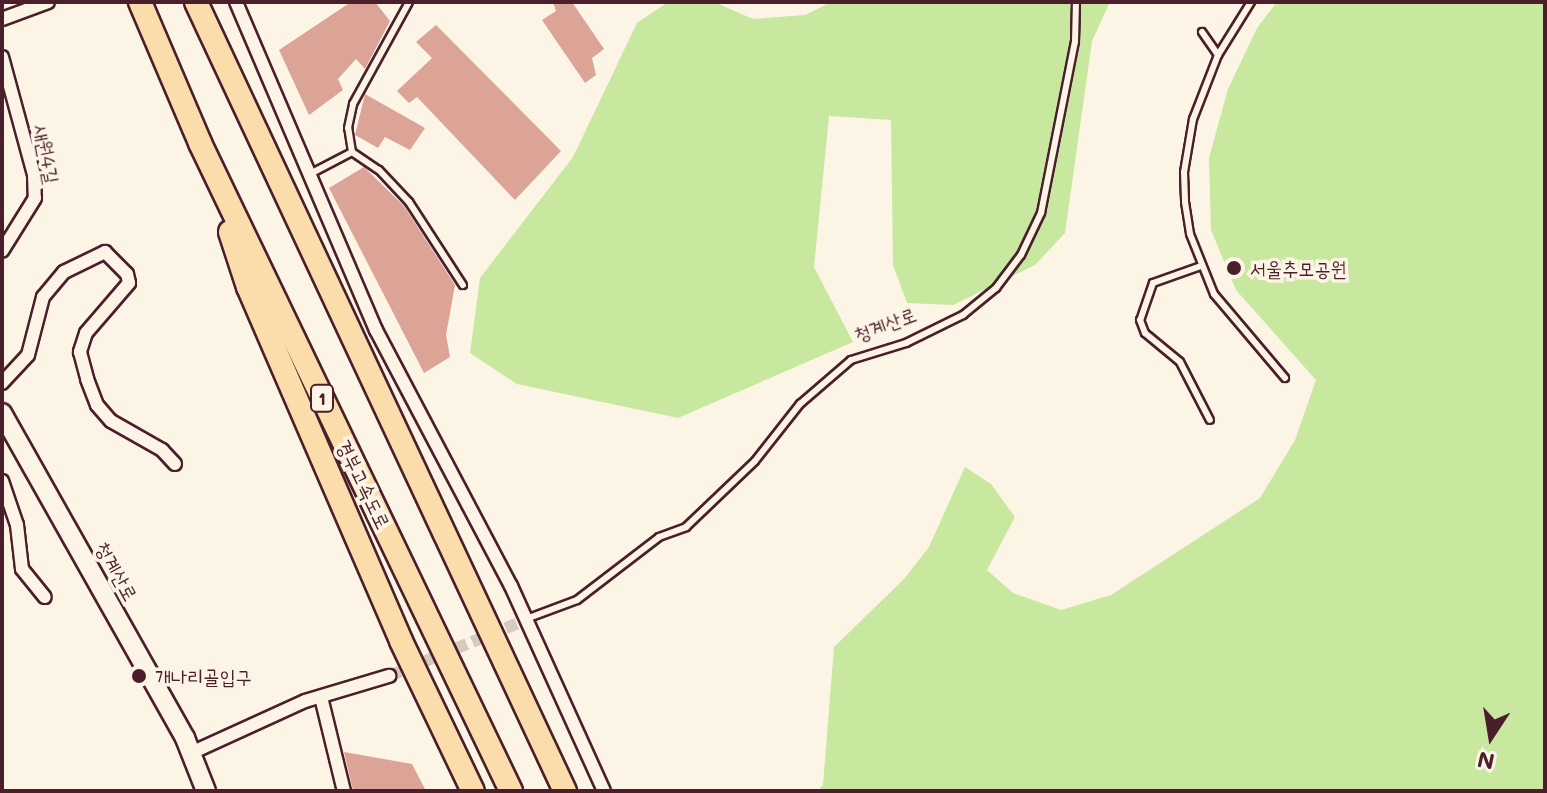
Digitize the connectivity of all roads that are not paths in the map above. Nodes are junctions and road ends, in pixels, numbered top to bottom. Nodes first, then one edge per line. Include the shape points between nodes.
1 (48, 2) edge
2 (140, 2) edge
3 (196, 2) edge
4 (236, 2) edge
5 (409, 2) edge
6 (1076, 2) edge
7 (1251, 2) edge
8 (2, 19) edge
9 (1202, 32) dead end
10 (1218, 55) junction
11 (2, 57) edge
12 (200, 143) junction
13 (352, 152) junction
14 (308, 175) junction
15 (2, 251) edge
16 (1201, 266) junction
17 (463, 285) dead end
18 (1285, 378) dead end
19 (2, 383) edge
20 (2, 413) edge
21 (1210, 420) dead end
22 (175, 464) dead end
23 (2, 481) edge
24 (45, 597) dead end
25 (523, 621) junction
26 (389, 676) tunnel mouth
27 (422, 684) junction
28 (321, 697) junction
29 (191, 753) junction
30 (206, 791) edge
31 (344, 791) edge
32 (464, 791) edge
33 (473, 791) edge
34 (511, 791) edge
35 (565, 791) edge
36 (604, 791) edge

1 - 8 street
2 - 12 highway, 경부고속도로 / 1
3 - 35 highway
4 - 14 street
5 - 13 lane via 353,104
6 - 25 lane, 청계산로 via 1075,42 1041,213 1021,255 996,288 963,315 906,343 851,360 800,404 755,461 686,527 659,537 577,600
7 - 10 lane
9 - 10 lane
10 - 16 lane via 1193,119 1184,172 1190,234
11 - 15 street, 새원4길 via 34,175 35,198
12 - 27 highway via 248,287
12 - 34 highway, 경부고속도로 / 1
13 - 14 lane
13 - 17 lane via 379,170 409,202
14 - 25 street via 376,330 511,586
16 - 18 lane via 1223,310
16 - 21 lane via 1153,283 1140,320 1145,333 1180,362
19 - 22 street via 28,355 43,297 64,272 105,252 129,283 86,333 80,352 87,379 111,421 162,450
20 - 29 main road, 청계산로
23 - 24 street via 17,525 22,569
25 - 36 street
26 - 28 street
27 - 32 highway
27 - 33 highway
28 - 29 street
28 - 31 street
29 - 30 main road, 청계산로

